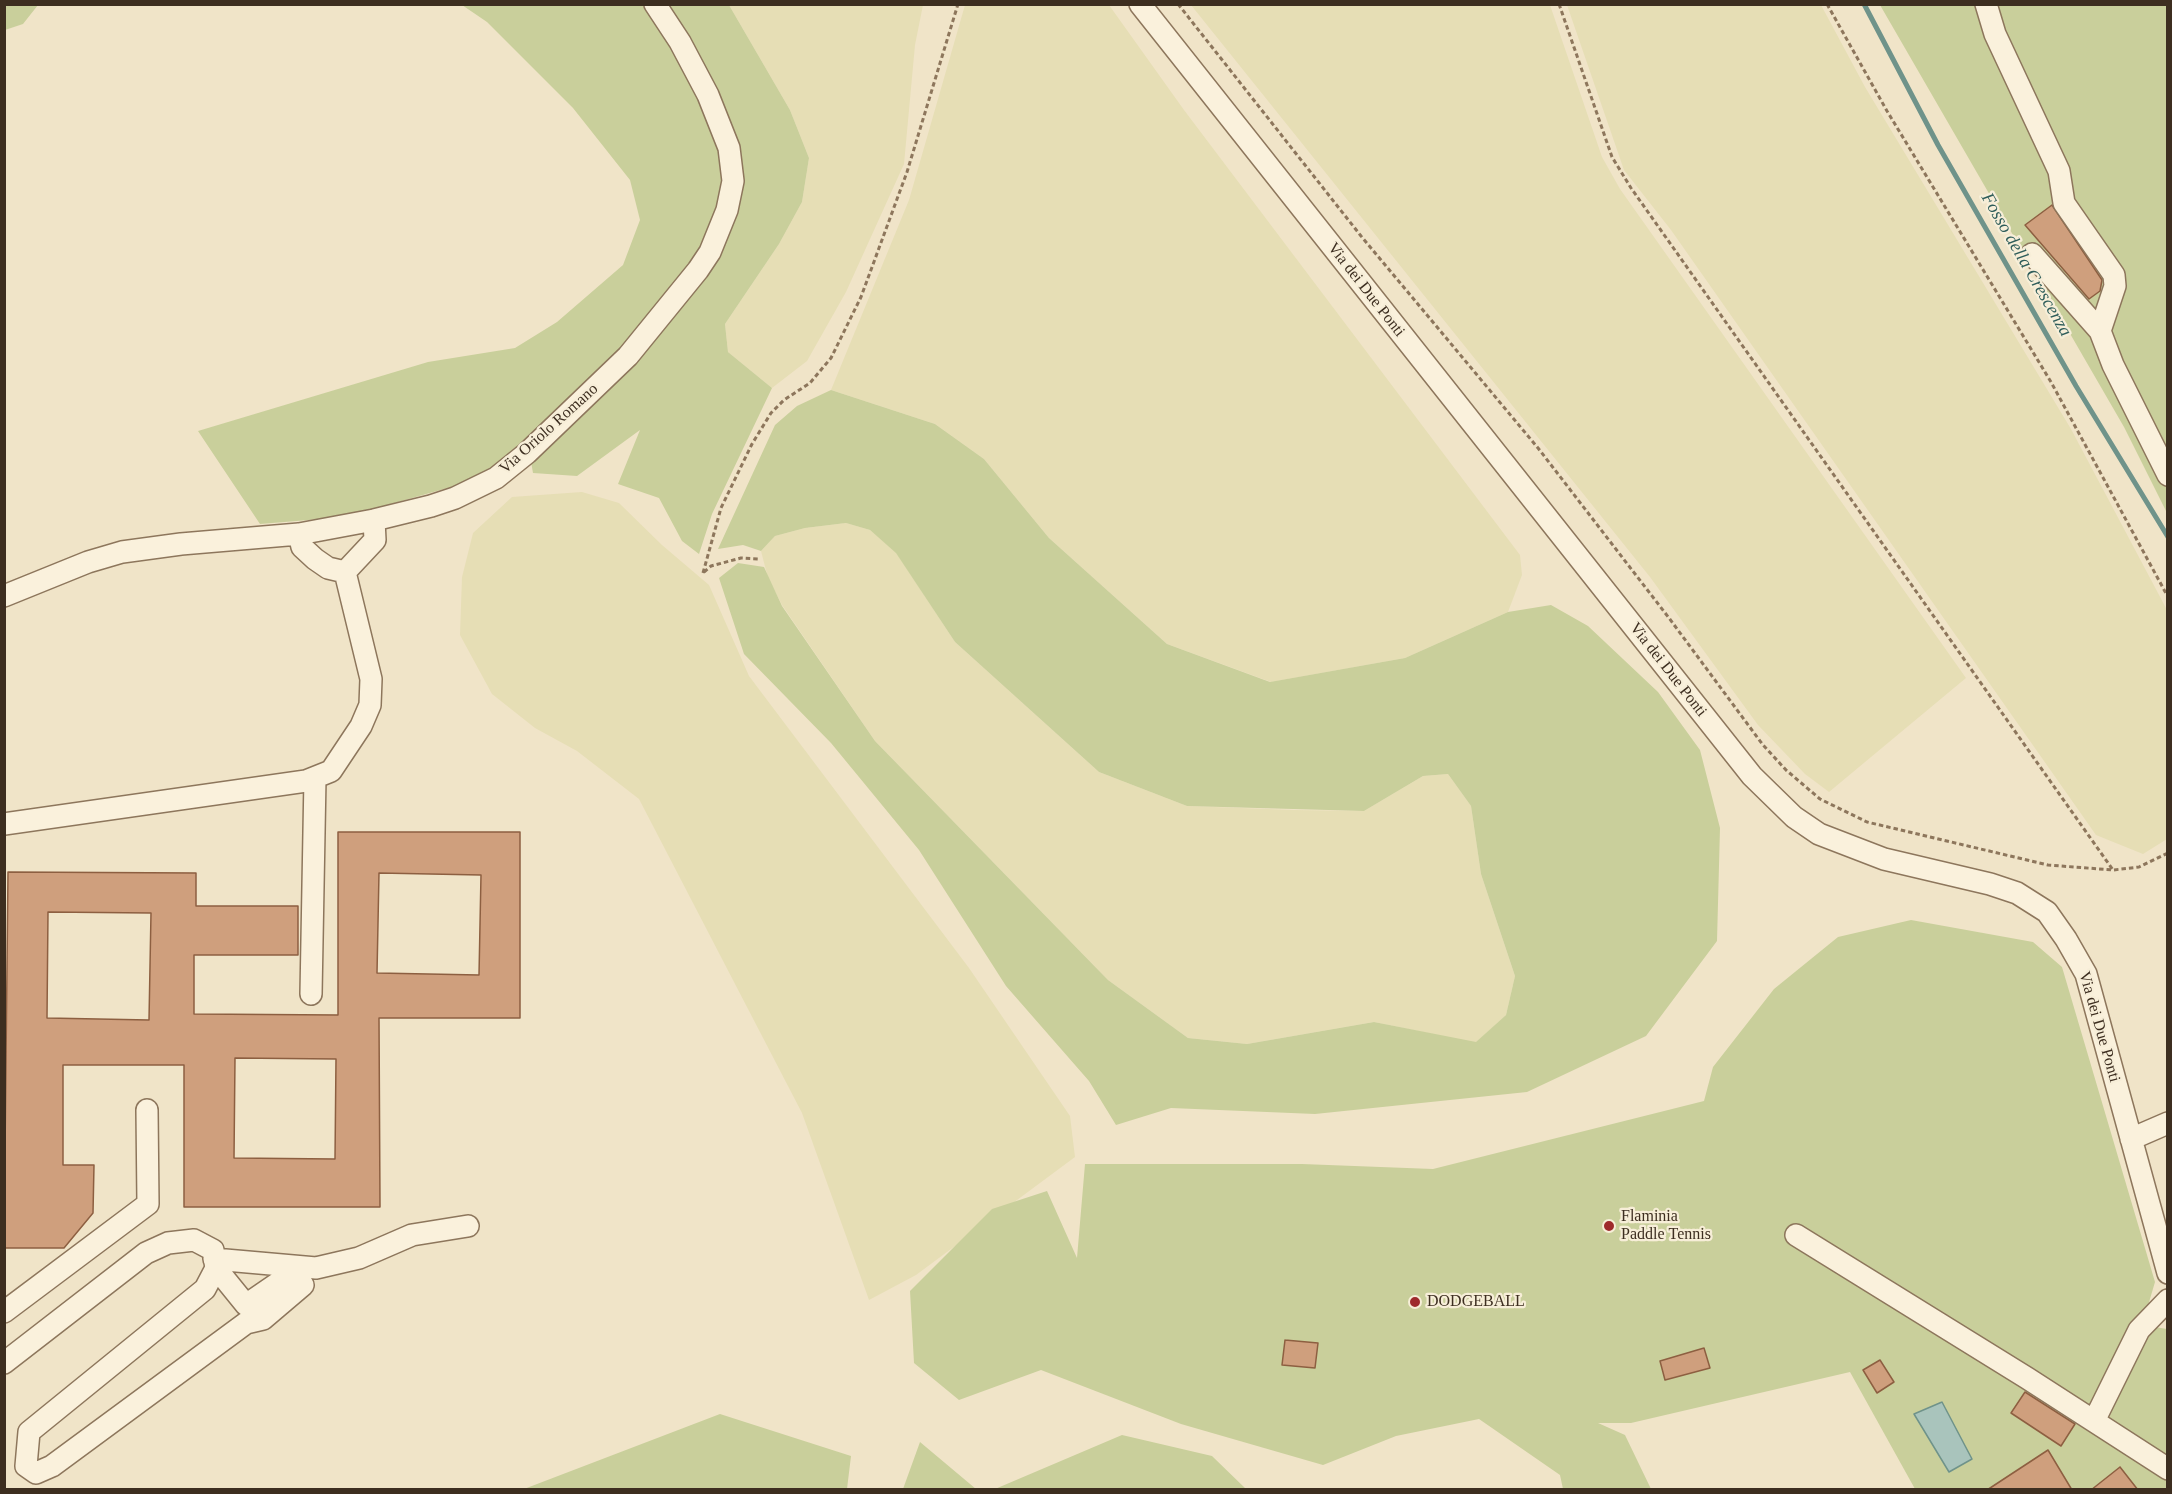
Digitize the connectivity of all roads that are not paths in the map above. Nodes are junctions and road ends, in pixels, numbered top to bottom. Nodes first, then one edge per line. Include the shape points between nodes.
1 (655, 4) edge
2 (1140, 4) edge
3 (1986, 4) edge
4 (2032, 254) dead end
5 (2100, 331) junction
6 (2168, 475) edge
7 (374, 520) junction
8 (298, 534) junction
9 (345, 572) junction
10 (4, 596) edge
11 (315, 778) junction
12 (4, 824) edge
13 (311, 994) dead end
14 (147, 1110) dead end
15 (2168, 1123) edge
16 (2131, 1139) junction
17 (468, 1226) dead end
18 (1796, 1235) dead end
19 (215, 1264) junction
20 (2168, 1273) edge
21 (2168, 1300) edge
22 (4, 1312) edge
23 (4, 1363) edge
24 (2094, 1421) junction
25 (2168, 1469) edge

1 - 7 street, Via Oriolo Romano via 708,95 733,165 727,210 710,252 628,356 496,478 455,498
2 - 16 street, Via dei Due Ponti via 1752,776 1794,817 1819,834 1884,859 2017,893 2047,912 2086,974
3 - 5 street via 1995,34 2059,171 2064,203 2114,276 2115,286
4 - 5 street
5 - 6 street
7 - 8 street, Via Oriolo Romano
7 - 9 street via 375,540
8 - 9 street via 302,547 315,559 328,568
8 - 10 street, Via Oriolo Romano via 122,552
9 - 11 street via 372,679 370,705 331,771
11 - 12 street
11 - 13 street
14 - 22 street via 148,1203
15 - 16 street
16 - 20 street, Via dei Due Ponti
17 - 19 street via 412,1235 359,1258 316,1268
18 - 24 street
19 - 19 street via 205,1289 29,1432 26,1466 36,1473 52,1466 246,1314
19 - 23 street via 213,1250 194,1240 168,1243 146,1253
21 - 24 street via 2139,1330
24 - 25 street

